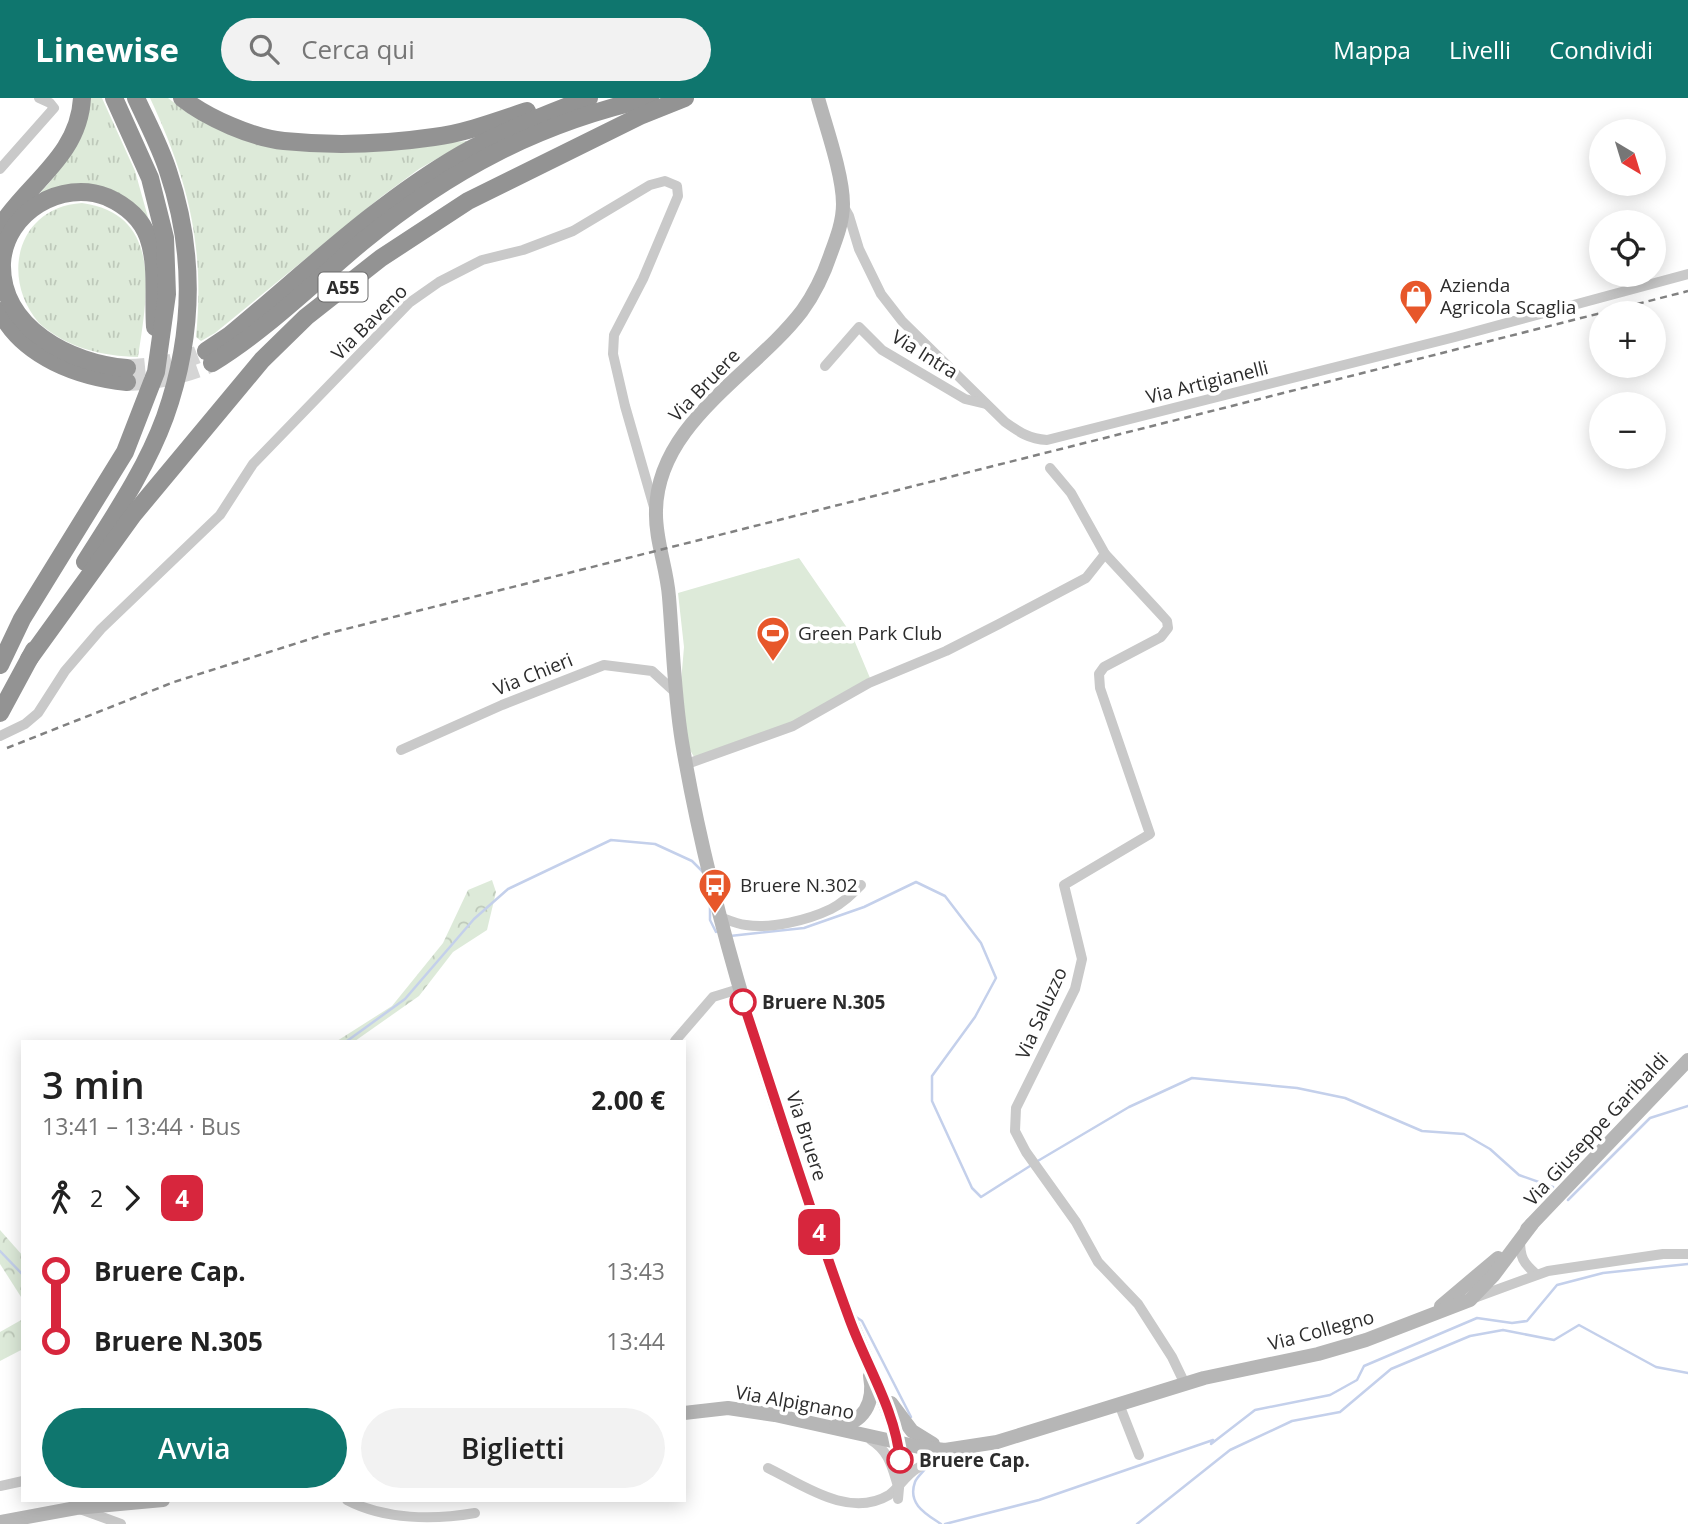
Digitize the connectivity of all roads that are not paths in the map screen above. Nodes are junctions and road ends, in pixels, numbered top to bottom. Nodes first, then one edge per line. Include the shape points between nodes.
1 (39, 98) edge
2 (82, 98) edge
3 (114, 98) edge
4 (136, 98) edge
5 (182, 98) edge
6 (570, 98) edge
7 (589, 98) edge
8 (650, 98) edge
9 (685, 98) edge
10 (819, 103) edge
11 (0, 169) edge
12 (843, 205) junction
13 (0, 227) edge
14 (1688, 274) edge
15 (0, 311) edge
16 (158, 356) junction
17 (825, 366) dead end
18 (987, 404) junction
19 (1050, 468) dead end
20 (656, 511) junction
21 (1105, 554) junction
22 (29, 659) junction
23 (0, 665) edge
24 (676, 694) junction
25 (0, 713) edge
26 (0, 736) edge
27 (401, 750) dead end
28 (687, 764) junction
29 (861, 885) dead end
30 (720, 917) junction
31 (739, 989) junction
32 (676, 1040) edge
33 (1688, 1060) edge
34 (1532, 1224) junction
35 (1521, 1240) junction
36 (1688, 1254) edge
37 (1485, 1270) junction
38 (1536, 1274) junction
39 (1470, 1300) junction
40 (1430, 1314) junction
41 (866, 1358) junction
42 (1185, 1384) junction
43 (881, 1391) junction
44 (1119, 1404) junction
45 (686, 1413) edge
46 (827, 1426) junction
47 (860, 1433) junction
48 (898, 1441) junction
49 (963, 1449) junction
50 (945, 1450) junction
51 (1139, 1455) dead end
52 (768, 1468) dead end
53 (21, 1481) edge
54 (0, 1486) edge
55 (898, 1486) junction
56 (898, 1499) dead end
57 (141, 1502) edge
58 (351, 1502) edge
59 (76, 1508) junction
60 (0, 1522) edge
61 (121, 1524) edge
62 (461, 1524) edge

1 - 11 street via 54,108
2 - 13 highway via 77,124 62,155
3 - 16 highway via 150,178 165,239 167,294
4 - 22 highway, A55 via 168,170 180,212 187,250 188,321 165,418 153,445
5 - 6 highway via 221,121 282,141 361,142 435,137
7 - 8 highway, A55 via 494,137 430,174 381,209 209,357 242,342 363,241 480,160 549,127
9 - 22 highway, A55 via 468,201 402,243 306,317 262,360 132,515
10 - 12 street, Via Bruere via 841,181
12 - 18 street, Via Artigianelli via 881,293 902,321
12 - 20 street, Via Bruere via 834,245 810,299 785,331 678,440 662,474
14 - 18 street, Via Artigianelli via 1047,440 1023,435
15 - 16 highway via 17,334 47,357 86,375 127,375 62,351 30,328 10,303 4,279 6,245 25,214 38,203 69,192 86,192 128,209 147,236 153,258
16 - 23 highway via 125,452 22,618
17 - 18 street, Via Intra via 859,327 882,350 965,399
19 - 21 street via 1071,492
20 - 24 street, Via Bruere via 669,592
20 - 26 street, Via Baveno via 613,354 614,335 678,195 677,186 665,181 650,185 573,231 482,260 409,303 253,464 220,515 100,629 38,713
21 - 28 street via 1086,578 978,635 869,683 793,726
21 - 42 street, Via Saluzzo via 1167,621 1161,637 1099,674 1150,834 1064,885 1082,959 1075,989 1016,1108 1015,1131 1098,1262 1138,1304
22 - 25 highway, A55
24 - 27 street, Via Chieri via 652,671 604,665
24 - 28 street, Via Bruere
28 - 30 street, Via Bruere
29 - 30 street via 831,909 769,925 745,925
30 - 31 street, Via Bruere
31 - 32 street via 713,997
31 - 41 street, Via Bruere
33 - 34 street, Via Giuseppe Garibaldi
34 - 35 street
34 - 37 street
35 - 38 street via 1521,1258
35 - 39 street
36 - 38 street, Via Collegno
37 - 39 street
37 - 40 street
38 - 39 street, Via Collegno
39 - 40 street, Via Collegno
40 - 42 street, Via Collegno via 1318,1354
41 - 43 street, Via Bruere
41 - 46 street via 872,1384 867,1411 852,1422
42 - 44 street, Via Collegno
43 - 48 street, Via Bruere
43 - 50 street via 912,1431
44 - 49 street, Via Collegno
44 - 51 street
45 - 46 street, Via Alpignano via 728,1408
46 - 47 street, Via Alpignano
47 - 48 street, Via Alpignano
47 - 55 street via 881,1446
48 - 50 street, Via Collegno
48 - 55 street
49 - 50 street, Via Collegno
49 - 55 street, Via Collegno via 915,1469
52 - 55 street, Via Collegno via 830,1498 859,1504 875,1502
53 - 54 street
55 - 56 street
57 - 59 street
58 - 62 street via 409,1516 475,1513
59 - 60 street
59 - 61 street

